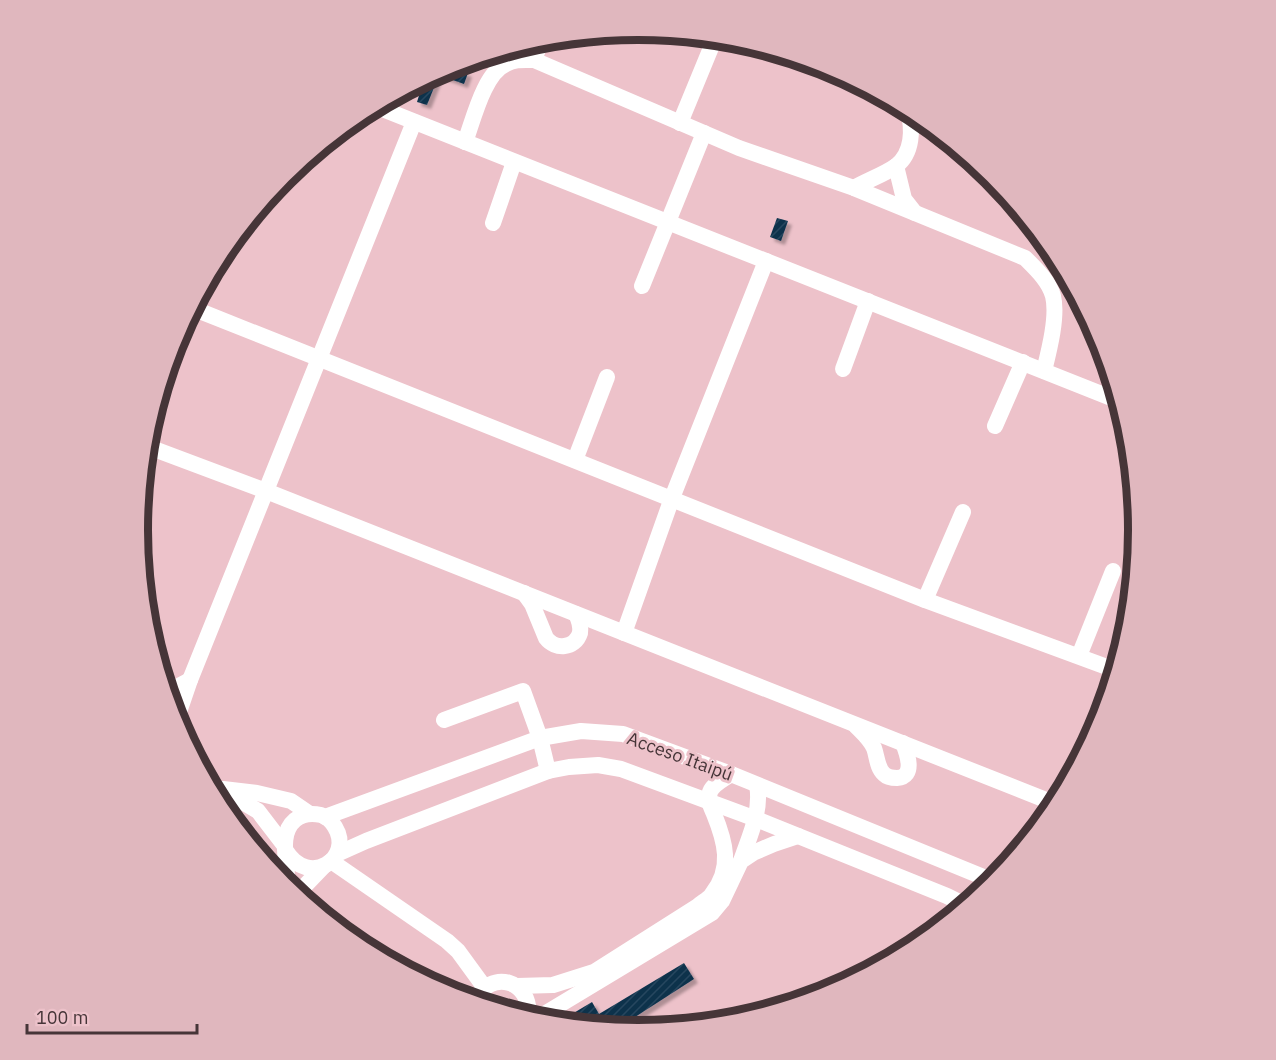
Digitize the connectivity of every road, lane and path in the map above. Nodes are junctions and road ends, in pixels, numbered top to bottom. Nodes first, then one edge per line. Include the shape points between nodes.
1 (711, 46) edge
2 (537, 51) edge
3 (534, 60) junction
4 (386, 110) edge
5 (414, 122) junction
6 (680, 123) junction
7 (909, 123) edge
8 (704, 133) junction
9 (465, 142) junction
10 (514, 162) junction
11 (896, 166) junction
12 (854, 188) junction
13 (915, 213) junction
14 (667, 222) junction
15 (494, 223) dead end
16 (766, 261) junction
17 (642, 286) dead end
18 (868, 301) junction
19 (200, 311) edge
20 (319, 358) junction
21 (1023, 362) junction
22 (843, 369) dead end
23 (1044, 371) junction
24 (607, 377) dead end
25 (1109, 397) edge
26 (995, 426) dead end
27 (156, 450) edge
28 (575, 460) junction
29 (266, 491) junction
30 (672, 498) junction
31 (963, 512) dead end
32 (1113, 571) dead end
33 (524, 593) junction
34 (925, 600) junction
35 (576, 614) junction
36 (624, 633) junction
37 (1079, 656) junction
38 (1108, 667) edge
39 (190, 680) junction
40 (174, 688) edge
41 (181, 705) edge
42 (444, 720) dead end
43 (853, 724) junction
44 (540, 738) junction
45 (903, 743) junction
46 (548, 771) junction
47 (731, 774) junction
48 (757, 785) junction
49 (223, 789) edge
50 (226, 794) edge
51 (1046, 800) edge
52 (709, 802) junction
53 (318, 815) junction
54 (756, 819) junction
55 (798, 836) junction
56 (285, 848) junction
57 (330, 860) junction
58 (741, 861) junction
59 (288, 871) edge
60 (983, 877) edge
61 (304, 887) edge
62 (957, 901) edge
63 (518, 986) junction
64 (476, 992) edge
65 (479, 993) edge
66 (529, 1007) edge
67 (549, 1011) edge

1 - 6 street
2 - 3 street
3 - 6 street
3 - 9 street via 518,59 492,74
4 - 5 street
5 - 9 street
5 - 20 street
6 - 8 street
7 - 11 street via 911,139
8 - 12 street
8 - 14 street
9 - 10 street
10 - 14 street
10 - 15 street
11 - 12 street
11 - 13 street via 904,200
12 - 13 street
13 - 23 street via 1025,258 1043,277 1054,311
14 - 16 street
14 - 17 street
16 - 18 street
16 - 30 street
18 - 21 street
18 - 22 street
19 - 20 street
20 - 28 street
20 - 29 street
21 - 23 street
21 - 26 street
23 - 25 street
24 - 28 street
27 - 29 street
28 - 30 street
29 - 33 street
29 - 39 street
30 - 34 street
30 - 36 street
31 - 34 street
32 - 37 street
33 - 35 street
33 - 35 street via 546,638 555,646 571,645 580,634
34 - 37 street
35 - 36 street
36 - 43 street
37 - 38 street
39 - 40 street
39 - 41 street
42 - 44 street via 523,691
43 - 45 street
43 - 45 street via 873,746 885,776 902,777 907,772 908,755
44 - 46 street
44 - 47 street, Acceso Itaipú via 581,731 623,734
44 - 53 street, Acceso Itaipú
45 - 51 street
46 - 52 street, Acceso Itaipú via 598,765 621,769
46 - 57 street, Acceso Itaipú via 366,841
47 - 48 street, Acceso Itaipú
47 - 52 street via 713,787
48 - 54 street
48 - 60 street, Acceso Itaipú
49 - 53 street via 291,801
50 - 56 street via 258,812
52 - 54 street, Acceso Itaipú
52 - 63 street via 725,858 712,895 594,972 553,985
53 - 56 street via 301,816 289,826
53 - 57 street via 333,823 338,832 340,842
54 - 55 street, Acceso Itaipú
54 - 58 street
55 - 58 street
55 - 62 street, Acceso Itaipú
56 - 57 street via 292,860 304,868 314,869
56 - 59 street
57 - 61 street
57 - 64 street via 447,941 458,951
58 - 67 street via 712,913
63 - 65 street via 501,981
63 - 66 street

